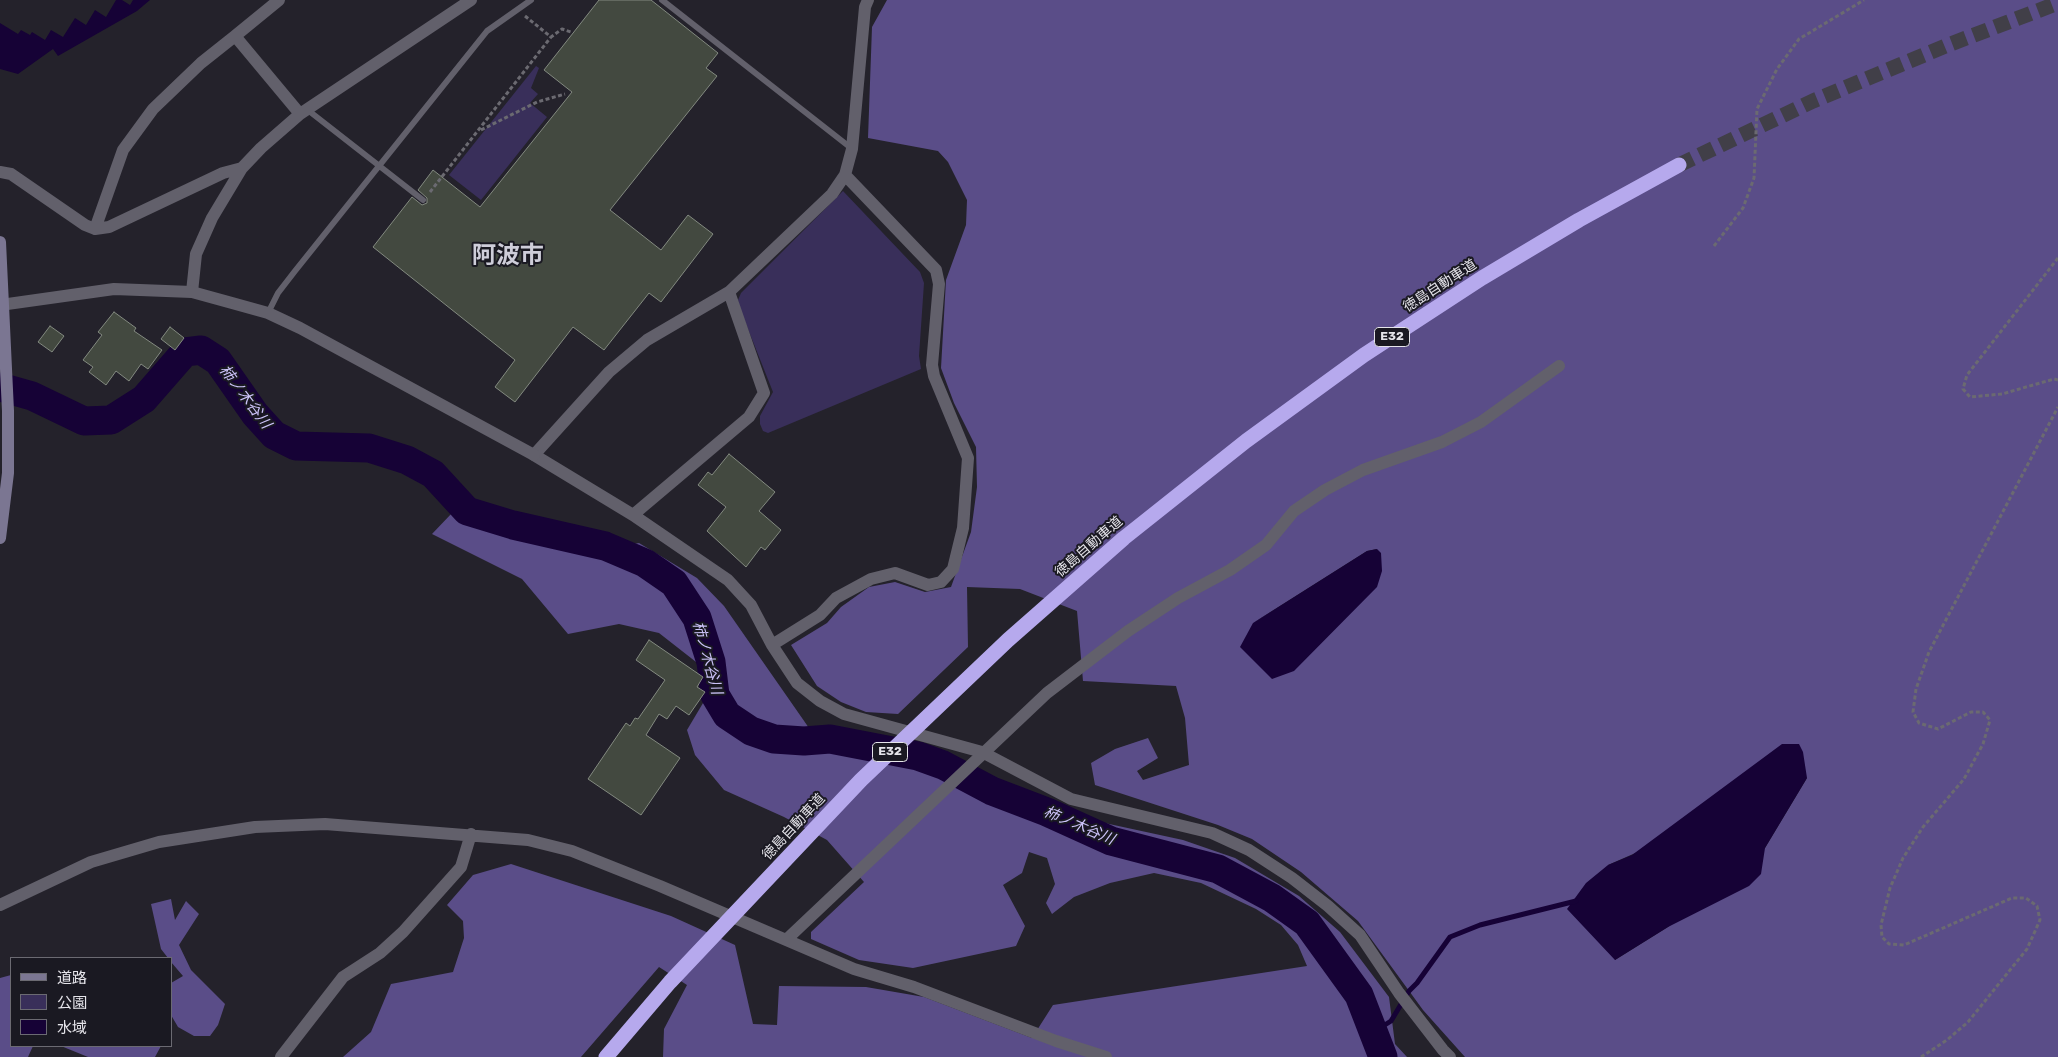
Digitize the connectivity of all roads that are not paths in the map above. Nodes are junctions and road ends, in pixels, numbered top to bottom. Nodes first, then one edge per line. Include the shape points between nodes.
1 (279, 0) edge
2 (471, 0) edge
3 (530, 0) edge
4 (662, 0) edge
5 (868, 0) edge
6 (236, 36) junction
7 (305, 113) junction
8 (852, 149) junction
9 (379, 164) junction
10 (1679, 165) tunnel mouth
11 (242, 168) junction
12 (0, 172) edge
13 (845, 175) junction
14 (424, 200) road end
15 (95, 229) junction
16 (0, 242) edge
17 (192, 292) junction
18 (729, 292) junction
19 (2, 305) edge
20 (268, 313) junction
21 (1559, 366) dead end
22 (534, 455) junction
23 (633, 515) junction
24 (0, 538) edge
25 (772, 645) junction
26 (982, 752) junction
27 (471, 834) junction
28 (0, 905) edge
29 (786, 940) junction
30 (281, 1057) edge
31 (606, 1057) edge
32 (1106, 1057) edge
33 (1450, 1057) edge

1 - 6 street
2 - 7 street
3 - 9 lane via 487,31
4 - 8 lane
5 - 8 street
6 - 7 street
6 - 15 street via 201,62 153,109 123,150
7 - 9 lane
7 - 11 street
8 - 13 street
9 - 14 lane
9 - 20 lane via 278,294
10 - 31 highway, 徳島自動車道 / E32 via 1578,220 1364,355 1246,441 1124,538 1008,640 861,780 670,982
11 - 15 street via 222,173 109,227
11 - 17 street via 212,218 196,254
12 - 15 street via 11,174 85,226
13 - 18 street via 832,194
13 - 25 street via 936,270 939,284 932,365 968,458 963,528 953,568 941,582 928,586 894,572 871,578 836,598 820,615
16 - 19 main road
17 - 19 street via 114,289
17 - 20 street
18 - 22 street via 647,340 609,372
18 - 23 street via 764,393 749,417
19 - 24 main road via 8,473
20 - 22 street
21 - 26 street via 1481,422 1442,442 1363,470 1324,490 1294,511 1266,545 1128,631 1054,687
22 - 23 street
23 - 25 street via 728,580 751,605
25 - 26 street via 797,683 844,714
26 - 29 street
26 - 33 street via 1071,799 1212,833 1249,850 1292,878 1360,935 1399,993
27 - 28 street via 325,824 208,834 159,842 91,862
27 - 29 street via 528,840 572,851
27 - 30 street via 461,868 403,932 343,977
29 - 32 street via 854,970 914,987

